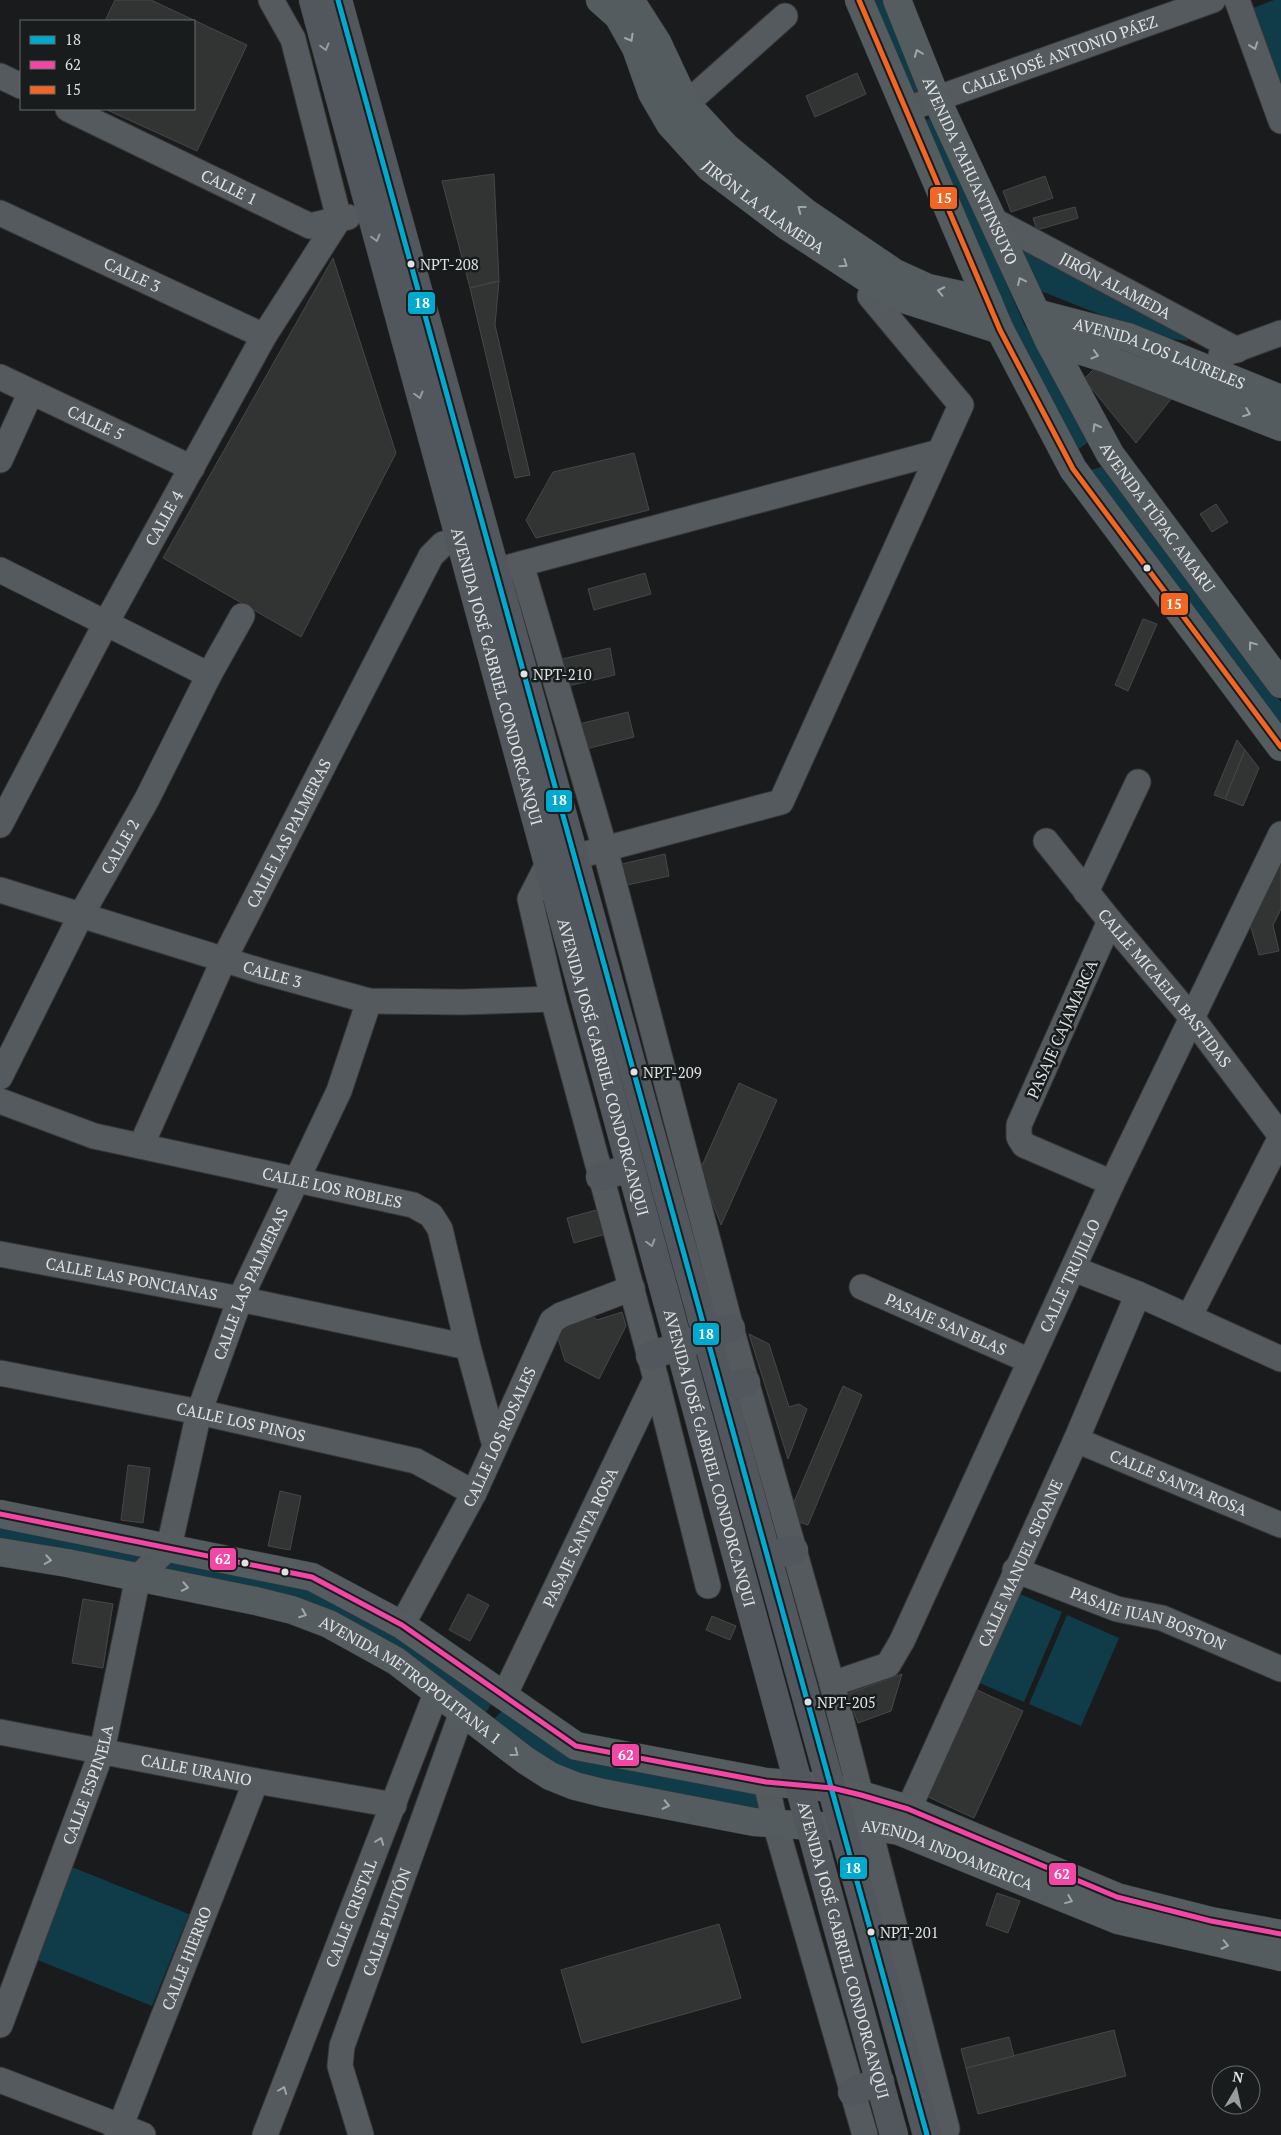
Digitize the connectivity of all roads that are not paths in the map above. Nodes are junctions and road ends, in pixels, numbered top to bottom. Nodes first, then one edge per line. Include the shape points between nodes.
1 (270, 0) edge
2 (313, 0) edge
3 (338, 0) edge
4 (600, 0) edge
5 (859, 0) edge
6 (897, 0) edge
7 (1213, 0) edge
8 (1238, 0) edge
9 (633, 1) edge
10 (784, 16) dead end
11 (0, 76) edge
12 (20, 86) edge
13 (936, 98) junction
14 (686, 104) junction
15 (70, 110) edge
16 (905, 110) junction
17 (1281, 121) edge
18 (374, 176) junction
19 (396, 204) junction
20 (369, 211) junction
21 (0, 214) edge
22 (339, 219) junction
23 (993, 220) junction
24 (874, 284) junction
25 (988, 300) junction
26 (1036, 313) junction
27 (1000, 330) junction
28 (1281, 333) edge
29 (264, 336) junction
30 (1049, 341) junction
31 (1237, 350) junction
32 (1195, 364) junction
33 (0, 377) edge
34 (31, 392) junction
35 (1281, 398) edge
36 (1281, 427) edge
37 (939, 452) junction
38 (1110, 454) junction
39 (0, 460) edge
40 (192, 468) junction
41 (1073, 469) junction
42 (458, 540) junction
43 (508, 567) junction
44 (0, 570) edge
45 (470, 576) junction
46 (242, 616) dead end
47 (106, 623) junction
48 (209, 675) junction
49 (1281, 684) edge
50 (1281, 747) edge
51 (1138, 782) dead end
52 (0, 825) edge
53 (1281, 834) edge
54 (1046, 841) dead end
55 (605, 849) junction
56 (575, 857) junction
57 (548, 864) junction
58 (0, 890) edge
59 (1086, 892) junction
60 (81, 915) junction
61 (1110, 921) junction
62 (224, 960) junction
63 (553, 1000) junction
64 (370, 1001) junction
65 (1192, 1018) junction
66 (0, 1077) edge
67 (0, 1101) edge
68 (1281, 1137) edge
69 (141, 1146) junction
70 (630, 1168) junction
71 (600, 1177) junction
72 (297, 1179) junction
73 (1112, 1183) junction
74 (0, 1254) edge
75 (1074, 1269) junction
76 (862, 1287) dead end
77 (632, 1288) junction
78 (1138, 1294) junction
79 (240, 1299) junction
80 (1189, 1318) junction
81 (719, 1332) junction
82 (679, 1346) junction
83 (468, 1348) junction
84 (1281, 1359) edge
85 (1030, 1361) junction
86 (653, 1368) junction
87 (0, 1373) edge
88 (734, 1386) junction
89 (199, 1412) junction
90 (1076, 1440) junction
91 (496, 1446) junction
92 (474, 1493) junction
93 (0, 1514) edge
94 (1281, 1525) edge
95 (169, 1547) junction
96 (794, 1550) junction
97 (0, 1552) edge
98 (768, 1556) junction
99 (1015, 1570) junction
100 (138, 1577) junction
101 (708, 1586) dead end
102 (402, 1625) junction
103 (1281, 1669) edge
104 (832, 1684) junction
105 (437, 1691) junction
106 (504, 1696) junction
107 (462, 1712) junction
108 (0, 1732) edge
109 (416, 1744) junction
110 (102, 1751) junction
111 (446, 1756) junction
112 (256, 1781) junction
113 (766, 1782) junction
114 (799, 1786) junction
115 (832, 1788) junction
116 (861, 1795) junction
117 (394, 1806) junction
118 (903, 1820) junction
119 (775, 1823) junction
120 (810, 1826) junction
121 (869, 1826) junction
122 (842, 1827) junction
123 (1281, 1934) edge
124 (1281, 1957) edge
125 (0, 2025) edge
126 (0, 2080) edge
127 (880, 2082) junction
128 (852, 2092) junction
129 (127, 2132) edge
130 (265, 2135) edge
131 (361, 2135) edge
132 (865, 2135) edge
133 (894, 2135) edge
134 (927, 2135) edge
135 (942, 2135) edge

1 - 22 street via 293,39
2 -> 18 highway, AVENIDA JOSÉ GABRIEL CONDORCANQUI
3 - 18 highway, AVENIDA JOSÉ GABRIEL CONDORCANQUI
4 -> 24 main road, JIRÓN LA ALAMEDA via 618,16 636,48 652,93 670,124 710,168 787,226
5 - 16 main road, AVENIDA TAHUANTINSUYO
13 -> 6 main road, AVENIDA TAHUANTINSUYO
7 - 13 street, CALLE JOSÉ ANTONIO PÁEZ
8 -> 17 street
9 - 14 main road, JIRÓN LA ALAMEDA via 657,42
10 - 14 street
11 - 12 street
13 - 16 street, CALLE JOSÉ ANTONIO PÁEZ
13 - 23 main road, AVENIDA TAHUANTINSUYO
25 -> 14 main road, JIRÓN LA ALAMEDA via 928,288 895,273 805,212 726,147
15 - 22 street, CALLE 1 via 310,226
16 - 25 main road, AVENIDA TAHUANTINSUYO
18 - 19 highway, AVENIDA JOSÉ GABRIEL CONDORCANQUI
18 - 20 highway, AVENIDA JOSÉ GABRIEL CONDORCANQUI
19 - 20 street, CALLE 1
19 - 43 highway, AVENIDA JOSÉ GABRIEL CONDORCANQUI
20 - 22 street, CALLE 1
20 -> 42 highway, AVENIDA JOSÉ GABRIEL CONDORCANQUI
21 - 29 street, CALLE 3
22 - 29 street, CALLE 4
26 -> 23 main road, AVENIDA TAHUANTINSUYO
23 - 31 street, JIRÓN ALAMEDA
24 - 27 main road, JIRÓN LA ALAMEDA via 916,305
24 - 37 street via 870,296 961,405
25 - 27 main road
26 - 30 main road, AVENIDA TAHUANTINSUYO
26 - 32 main road, AVENIDA LOS LAURELES via 1128,337
27 - 41 main road
28 - 31 street
29 - 40 street, CALLE 4
30 -> 36 main road, AVENIDA LOS LAURELES via 1107,359
38 -> 30 main road, AVENIDA TÚPAC AMARU
31 - 32 street
32 - 35 main road, AVENIDA LOS LAURELES
33 - 34 street, CALLE 5
34 - 39 street
34 - 40 street, CALLE 5
37 - 43 street
37 - 55 street via 781,802
38 - 41 main road
49 -> 38 main road, AVENIDA TÚPAC AMARU
40 - 47 street, CALLE 4
41 - 50 main road
42 - 45 highway, AVENIDA JOSÉ GABRIEL CONDORCANQUI
42 - 62 street, CALLE LAS PALMERAS via 443,544 431,556
43 - 45 street
43 - 55 street
43 - 56 highway, AVENIDA JOSÉ GABRIEL CONDORCANQUI
44 - 47 street
45 - 57 highway, AVENIDA JOSÉ GABRIEL CONDORCANQUI
46 - 48 street, CALLE 2
47 - 48 street
47 - 52 street, CALLE 4
48 - 60 street, CALLE 2 via 147,799
51 - 59 street
53 - 65 street, CALLE TRUJILLO
54 - 59 street, CALLE MICAELA BASTIDAS
55 - 56 street
55 - 81 street
56 - 57 street
56 - 81 highway, AVENIDA JOSÉ GABRIEL CONDORCANQUI
57 - 63 street via 530,899
57 - 70 highway, AVENIDA JOSÉ GABRIEL CONDORCANQUI
58 - 60 street, CALLE 3
59 - 61 street, CALLE MICAELA BASTIDAS
60 - 62 street, CALLE 3
60 - 66 street, CALLE 2
61 - 65 street, CALLE MICAELA BASTIDAS
61 - 73 street, PASAJE CAJAMARCA via 1019,1125 1019,1137 1024,1146
62 - 64 street, CALLE 3
62 - 69 street, CALLE LAS PALMERAS
63 - 64 street, CALLE 3
63 - 71 street
64 - 72 street, CALLE LAS PALMERAS via 339,1091
65 - 68 street, CALLE MICAELA BASTIDAS
65 - 73 street, CALLE TRUJILLO
67 - 69 street, CALLE LOS ROBLES via 94,1136
68 - 80 street
69 - 72 street, CALLE LOS ROBLES
70 - 71 highway
70 -> 82 highway, AVENIDA JOSÉ GABRIEL CONDORCANQUI
71 - 77 street
72 - 79 street, CALLE LAS PALMERAS
72 - 83 street, CALLE LOS ROBLES via 413,1205 431,1215 440,1229
73 - 75 street, CALLE TRUJILLO
74 - 79 street, CALLE LAS PONCIANAS
75 - 78 street
75 - 85 street, CALLE TRUJILLO
76 - 85 street, PASAJE SAN BLAS
77 - 86 street
77 - 91 street, CALLE LOS ROSALES via 552,1321
78 - 80 street
78 - 90 street, CALLE MANUEL SEOANE
79 - 83 street, CALLE LAS PONCIANAS
79 - 89 street, CALLE LAS PALMERAS
80 - 84 street
81 - 82 highway
81 - 88 highway, AVENIDA JOSÉ GABRIEL CONDORCANQUI
82 - 86 highway
82 - 114 highway, AVENIDA JOSÉ GABRIEL CONDORCANQUI
83 - 91 street, CALLE LOS ROBLES
85 - 104 street, CALLE TRUJILLO via 902,1641 888,1665
86 - 101 street
86 - 106 street, PASAJE SANTA ROSA
87 - 89 street, CALLE LOS PINOS
88 - 96 street
88 - 98 highway, AVENIDA JOSÉ GABRIEL CONDORCANQUI
89 - 92 street, CALLE LOS PINOS via 416,1461
89 - 95 street, CALLE LAS PALMERAS
90 - 94 street, CALLE SANTA ROSA
90 - 99 street, CALLE MANUEL SEOANE
91 - 92 street, CALLE LOS ROSALES
92 - 102 street, CALLE LOS ROSALES
93 - 95 main road
95 - 100 street
95 - 102 main road via 312,1577
96 - 98 highway
96 - 104 street
97 -> 100 main road, AVENIDA METROPOLITANA 1
98 - 115 highway, AVENIDA JOSÉ GABRIEL CONDORCANQUI
99 - 103 street, PASAJE JUAN BOSTON via 1117,1609 1162,1618
99 - 118 street, CALLE MANUEL SEOANE
100 -> 105 main road, AVENIDA METROPOLITANA 1 via 292,1610 396,1661
100 - 110 street, CALLE ESPINELA
102 - 106 main road
104 - 116 street
105 - 107 main road, AVENIDA METROPOLITANA 1
105 - 109 street, CALLE CRISTAL
106 - 113 main road via 576,1746
107 - 111 street, CALLE PLUTÓN
107 -> 119 main road, AVENIDA METROPOLITANA 1 via 525,1760 550,1776 576,1786 706,1813
108 - 110 street, CALLE URANIO
109 - 111 street
109 - 117 street, CALLE CRISTAL
110 - 112 street, CALLE URANIO
110 - 125 street, CALLE ESPINELA
111 - 131 street, CALLE PLUTÓN via 342,2046 340,2066
112 - 117 street, CALLE URANIO
112 - 129 street, CALLE HIERRO
113 - 114 main road
113 - 119 street
114 - 115 main road, AVENIDA INDOAMERICA
114 - 120 highway, AVENIDA JOSÉ GABRIEL CONDORCANQUI
115 - 116 main road, AVENIDA INDOAMERICA
115 - 122 highway, AVENIDA JOSÉ GABRIEL CONDORCANQUI
116 - 118 main road, AVENIDA INDOAMERICA
116 - 121 street
130 -> 117 street, CALLE CRISTAL
118 - 121 main road, AVENIDA INDOAMERICA
118 - 123 main road, AVENIDA INDOAMERICA via 1118,1897 1211,1921
118 -> 124 main road, AVENIDA INDOAMERICA via 1118,1920
119 - 120 main road, AVENIDA METROPOLITANA 1
119 - 128 street
120 - 122 main road, AVENIDA INDOAMERICA
120 - 127 highway, AVENIDA JOSÉ GABRIEL CONDORCANQUI
121 - 122 main road, AVENIDA INDOAMERICA
121 - 135 street via 947,2128
122 - 134 highway, AVENIDA JOSÉ GABRIEL CONDORCANQUI
126 - 129 street
127 - 128 highway
127 - 133 highway, AVENIDA JOSÉ GABRIEL CONDORCANQUI
128 - 132 street

